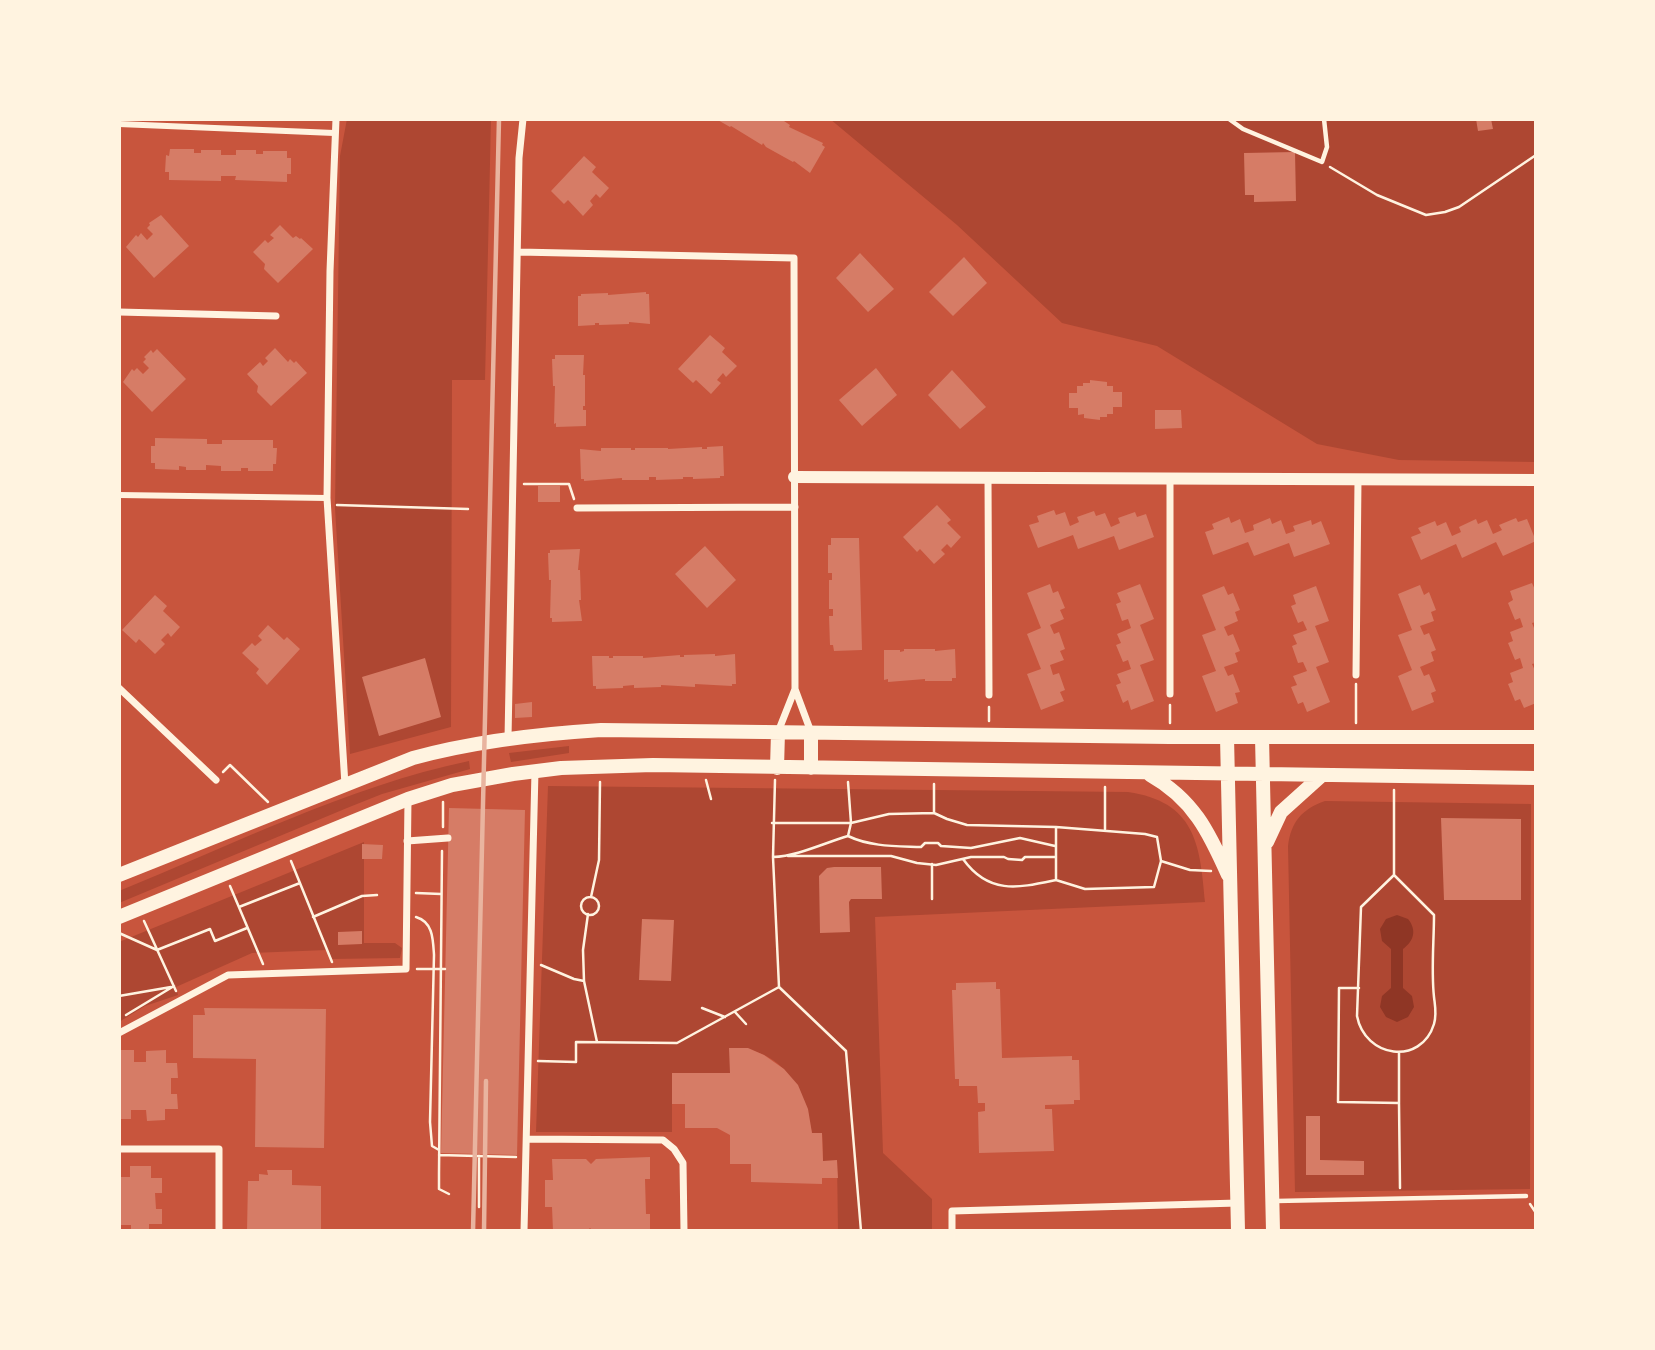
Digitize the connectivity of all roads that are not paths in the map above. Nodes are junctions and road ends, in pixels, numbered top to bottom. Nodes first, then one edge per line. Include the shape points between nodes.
1 (336, 119) edge
2 (523, 119) edge
3 (1229, 119) edge
4 (1324, 119) edge
5 (119, 124) edge
6 (334, 133) junction
7 (519, 252) junction
8 (119, 312) edge
9 (276, 316) dead end
10 (794, 477) junction
11 (988, 477) junction
12 (1170, 478) junction
13 (1359, 480) junction
14 (1536, 480) edge
15 (119, 495) edge
16 (327, 501) junction
17 (577, 508) road end
18 (795, 508) junction
19 (1356, 675) road end
20 (119, 688) edge
21 (795, 689) junction
22 (1170, 694) road end
23 (989, 695) road end
24 (778, 732) junction
25 (811, 733) junction
26 (1227, 737) junction
27 (1262, 737) junction
28 (1536, 737) edge
29 (508, 738) junction
30 (777, 768) junction
31 (811, 768) junction
32 (534, 771) junction
33 (1149, 774) junction
34 (1228, 775) junction
35 (1263, 775) junction
36 (1321, 776) junction
37 (1536, 778) edge
38 (216, 780) road end
39 (345, 785) junction
40 (408, 799) junction
41 (445, 838) road end
42 (407, 841) junction
43 (1264, 850) junction
44 (119, 874) edge
45 (1228, 876) junction
46 (119, 917) edge
47 (119, 1033) edge
48 (527, 1139) junction
49 (119, 1149) edge
50 (1526, 1196) dead end
51 (1272, 1201) junction
52 (1238, 1203) junction
53 (219, 1231) edge
54 (524, 1231) edge
55 (684, 1231) edge
56 (952, 1231) edge
57 (1238, 1231) edge
58 (1273, 1231) edge

1 - 6 street
2 - 7 street
3 - 4 lane via 1322,162
5 - 6 street
6 - 16 street
7 - 10 street via 794,258
7 - 29 street
8 - 9 street
10 - 11 street
10 - 18 street
11 - 12 street
11 - 23 street
12 - 13 street
12 - 22 street
13 - 14 street
13 - 19 street
15 - 16 street
16 - 39 street
17 - 18 street
18 - 21 street
20 - 38 street
21 - 24 street
21 - 25 street
24 - 25 main road
24 - 29 main road via 601,730
24 - 30 main road
25 - 26 main road
25 - 31 main road
26 - 27 main road
26 - 34 main road
27 - 28 main road
27 - 35 main road
29 - 39 main road via 412,758
30 - 31 main road
30 - 32 main road
31 - 33 main road
32 - 40 main road
32 - 48 street via 529,833
33 - 34 main road
33 - 45 main road via 1190,806
34 - 35 main road
34 - 45 main road
35 - 36 main road
35 - 43 main road
36 - 37 main road
36 - 43 main road via 1281,812
39 - 44 main road
40 - 42 street
40 - 46 main road
41 - 42 street
42 - 47 street via 406,969 229,975
43 - 51 main road
45 - 52 main road
48 - 54 street
48 - 55 street via 663,1140 683,1163
49 - 53 street via 219,1149
50 - 51 lane
51 - 58 main road
52 - 56 street via 952,1211
52 - 57 main road

